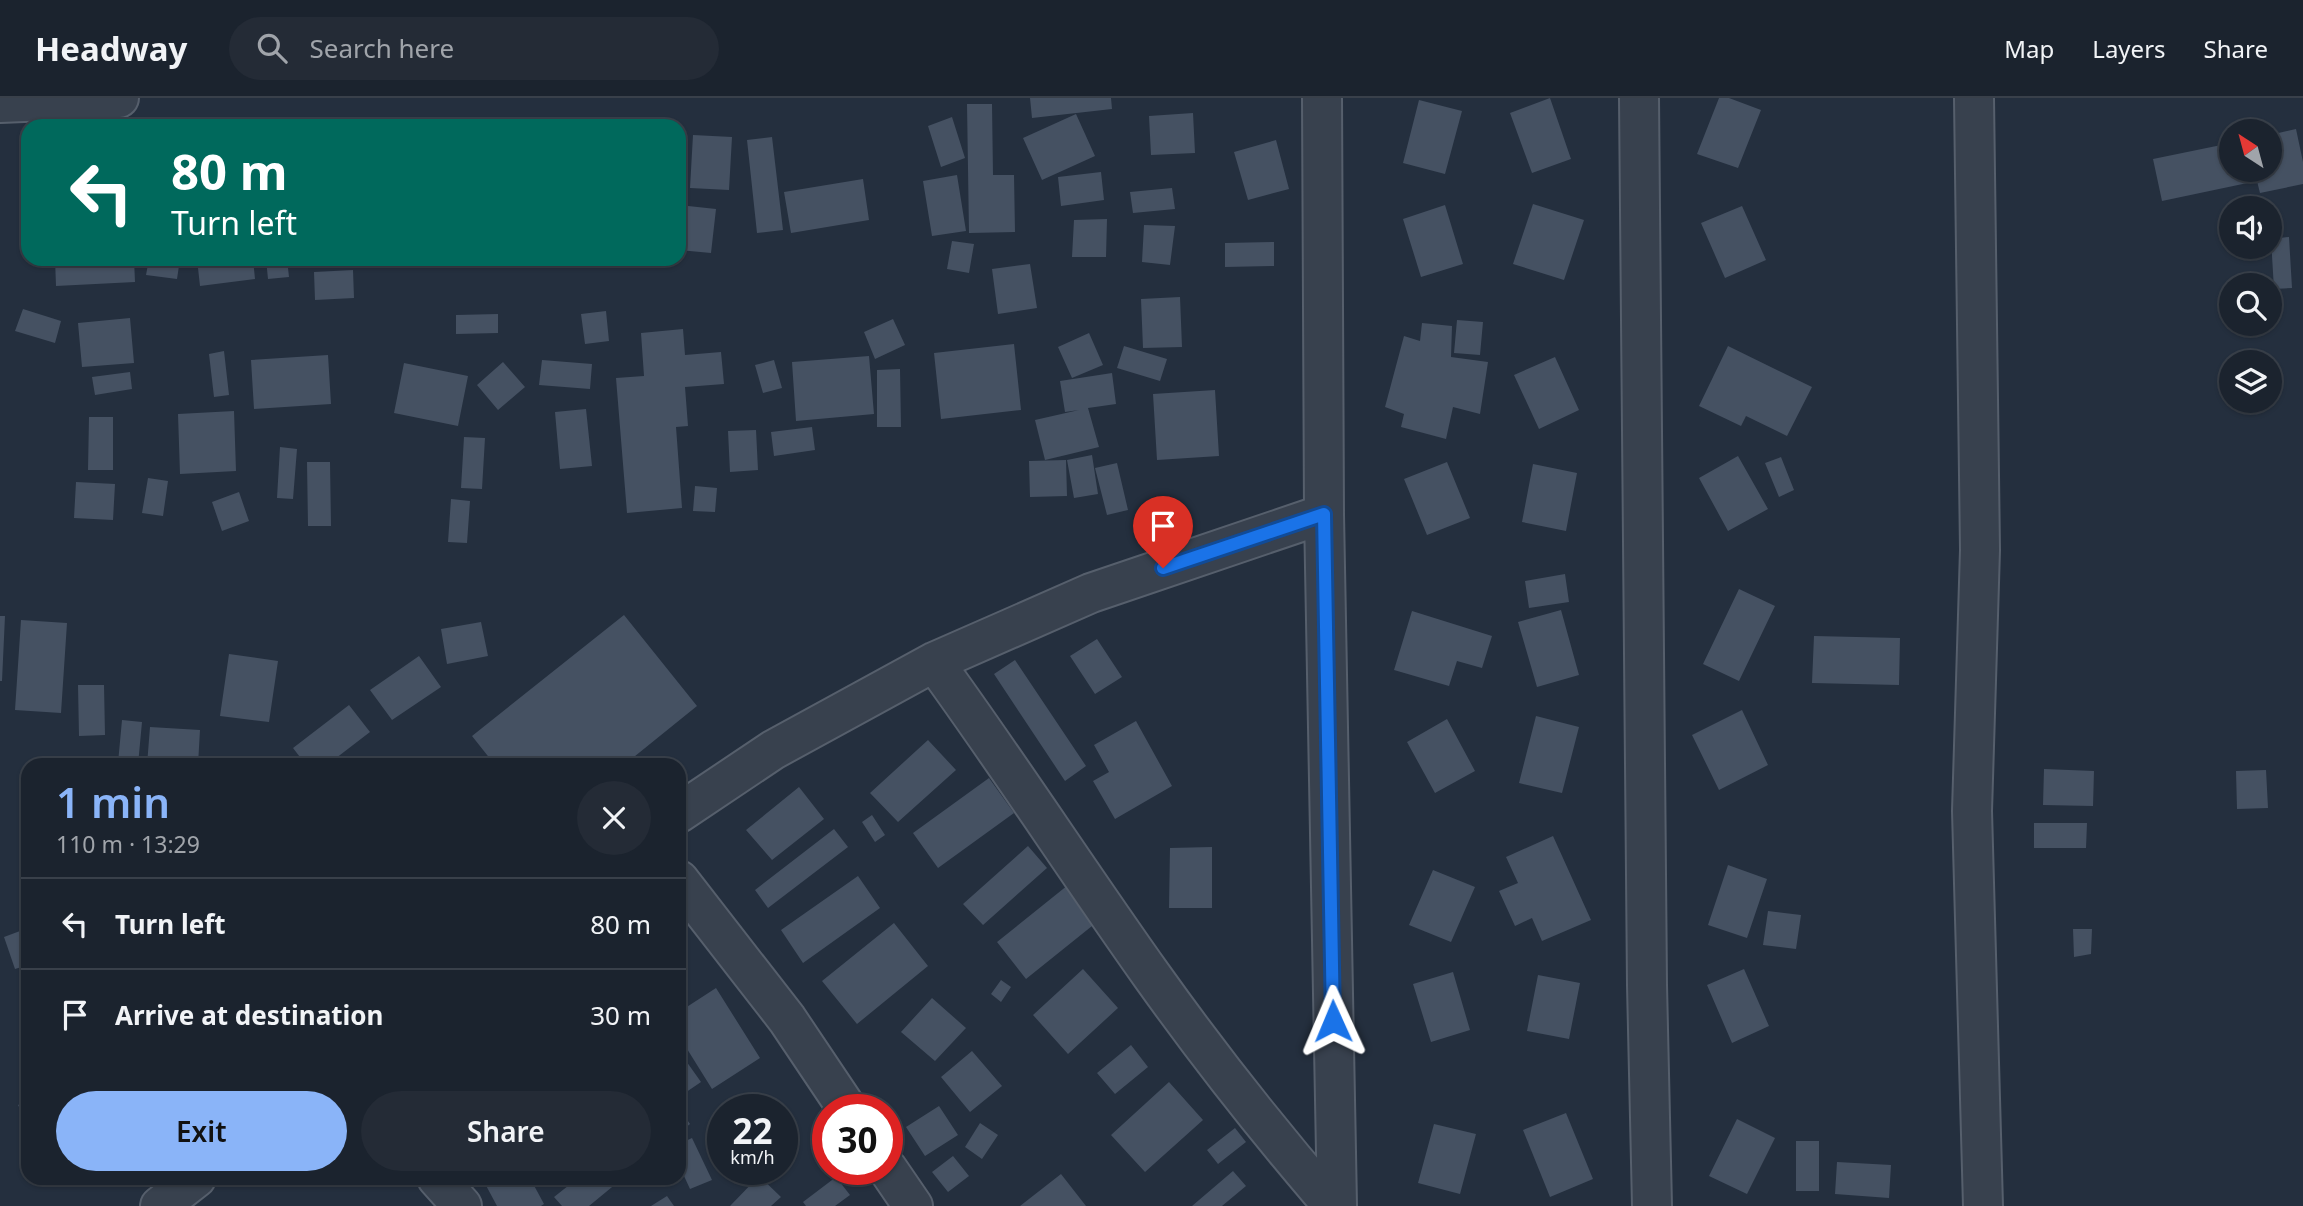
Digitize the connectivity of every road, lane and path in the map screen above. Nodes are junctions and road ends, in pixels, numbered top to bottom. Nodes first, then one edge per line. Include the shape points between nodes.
1 (119, 98) edge
2 (1322, 98) edge
3 (1639, 98) edge
4 (1974, 98) edge
5 (0, 103) edge
6 (1324, 514) junction
7 (934, 662) junction
8 (686, 808) edge
9 (686, 889) edge
10 (837, 1094) edge
11 (187, 1185) edge
12 (444, 1185) edge
13 (899, 1185) edge
14 (160, 1206) edge
15 (462, 1206) edge
16 (913, 1206) edge
17 (1335, 1206) edge
18 (1652, 1206) edge
19 (1983, 1206) edge

1 - 5 street
2 - 6 street
3 - 18 street
4 - 19 street via 1980,550 1972,811
6 - 7 street via 1091,593
6 - 17 street
7 - 8 street via 772,750
7 - 17 street via 1196,1036 1278,1143
9 - 10 street via 787,1019
11 - 14 street
12 - 15 street
13 - 16 street

